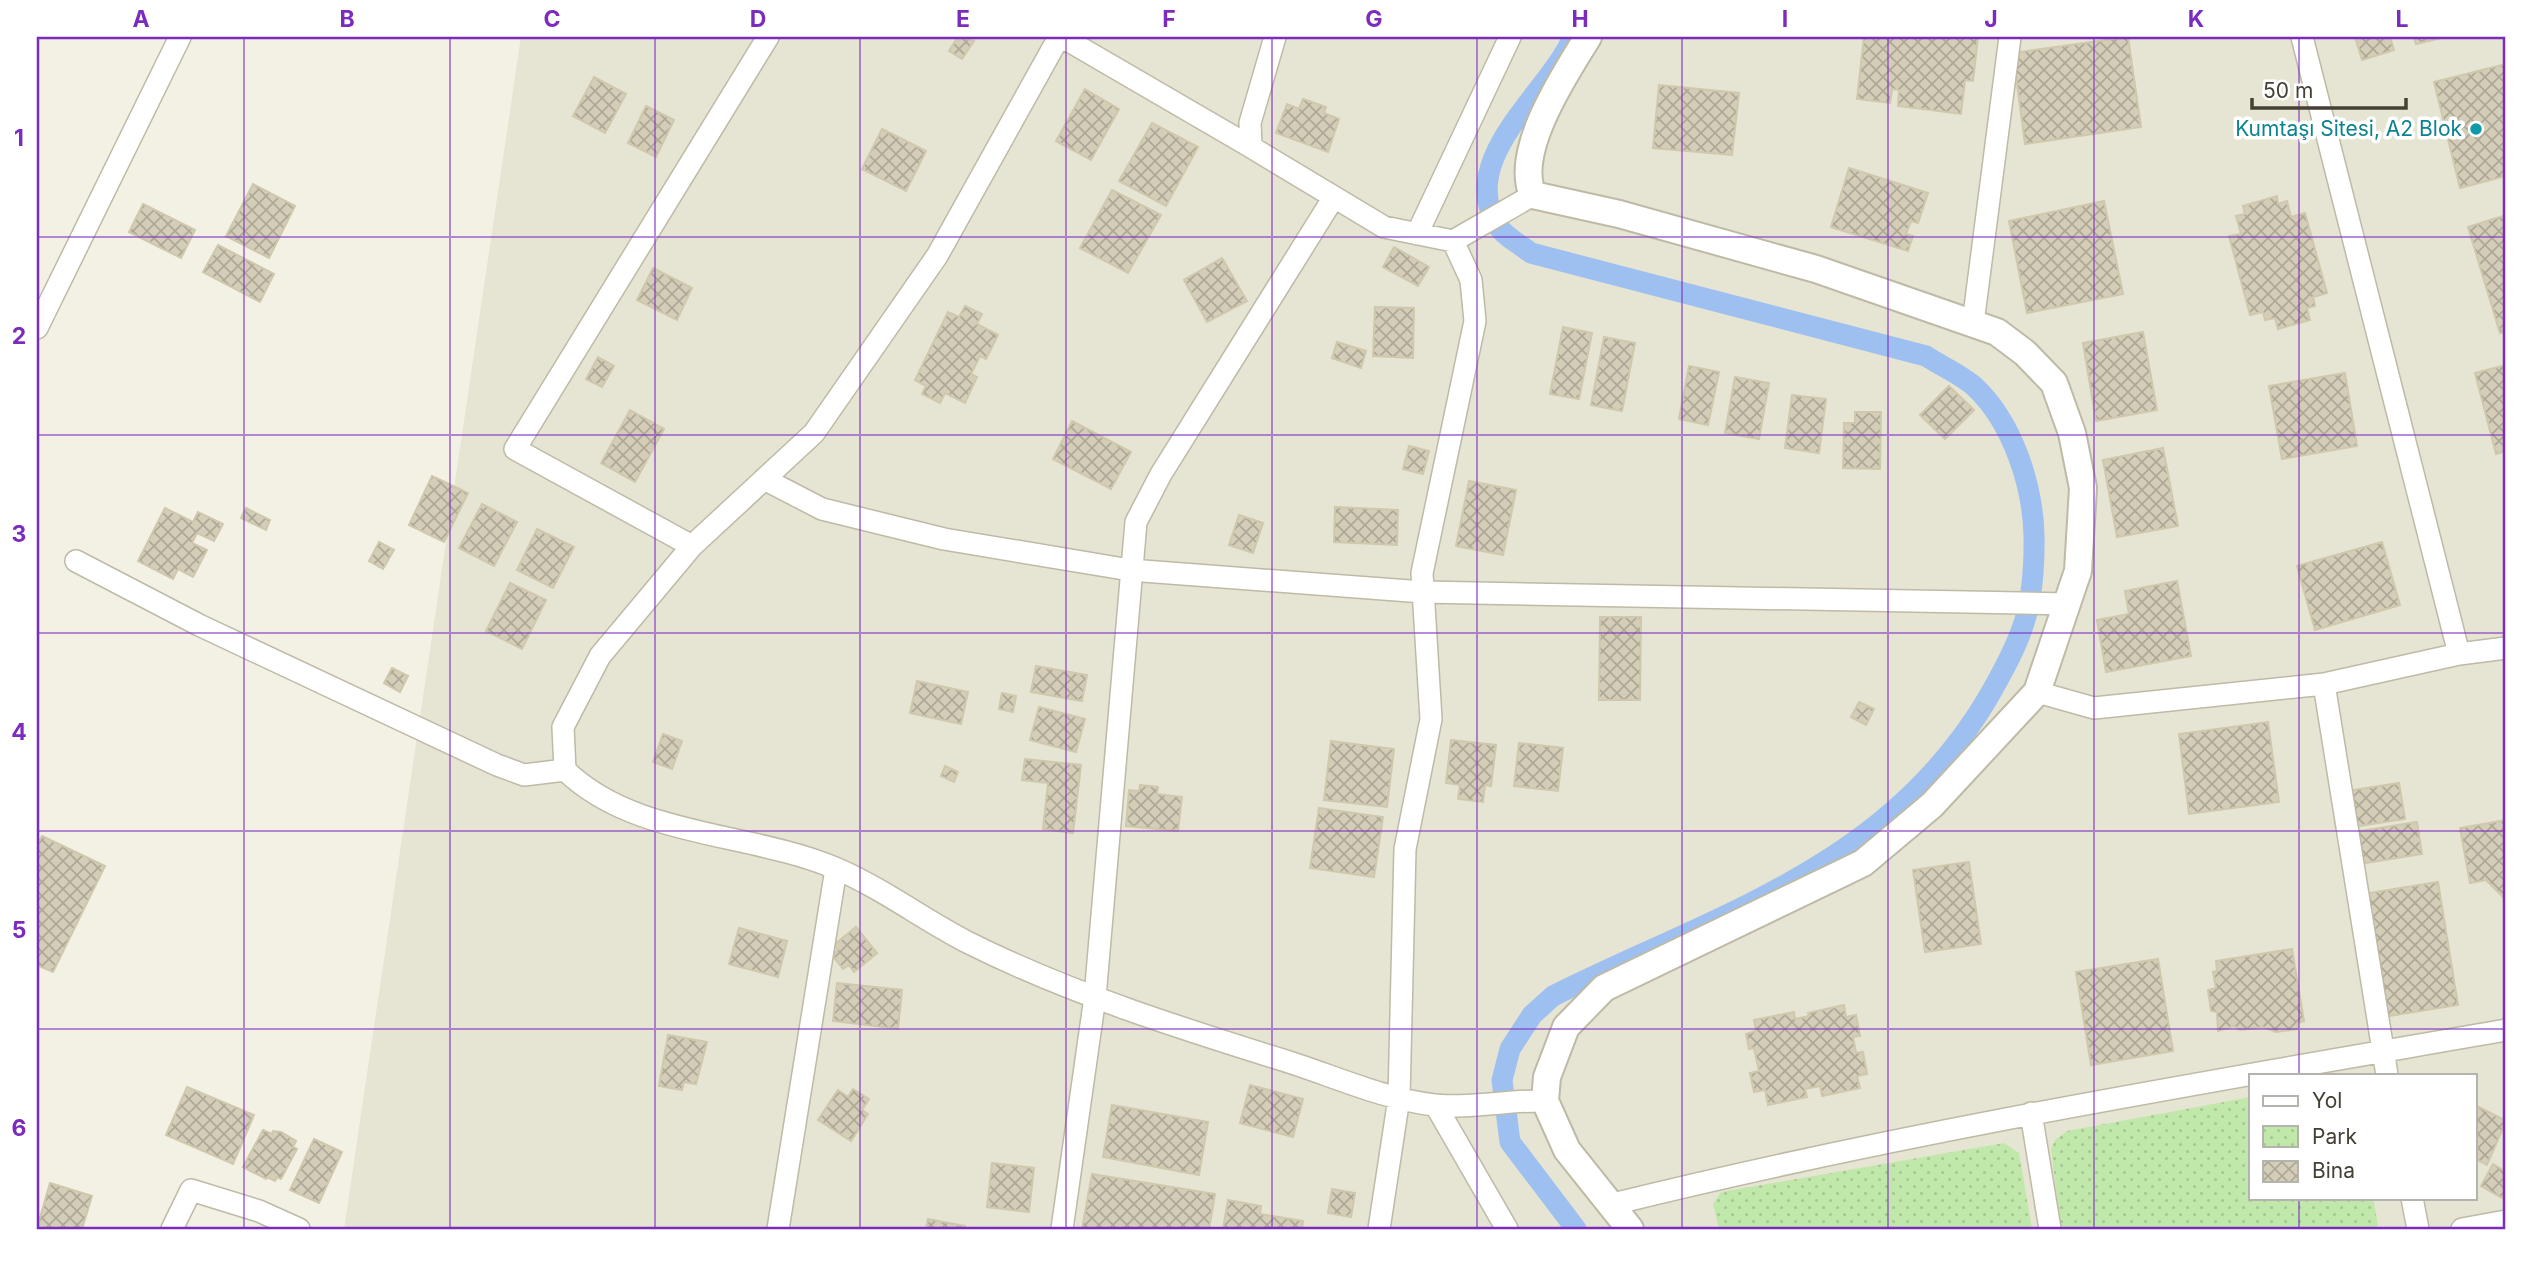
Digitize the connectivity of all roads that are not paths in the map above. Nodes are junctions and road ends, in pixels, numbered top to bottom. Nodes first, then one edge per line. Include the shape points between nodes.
1 (180, 37) edge
2 (768, 37) edge
3 (1061, 37) edge
4 (1275, 37) edge
5 (1510, 37) edge
6 (1588, 37) edge
7 (2010, 37) edge
8 (2302, 37) edge
9 (1251, 147) junction
10 (1533, 195) junction
11 (1334, 197) junction
12 (1417, 234) junction
13 (1453, 241) junction
14 (1973, 323) junction
15 (37, 328) edge
16 (764, 480) junction
17 (692, 546) junction
18 (76, 561) dead end
19 (1130, 570) junction
20 (1423, 592) junction
21 (2068, 604) junction
22 (2506, 648) edge
23 (2459, 654) junction
24 (2324, 684) junction
25 (2037, 692) junction
26 (565, 770) junction
27 (836, 869) junction
28 (1096, 997) junction
29 (2506, 1030) edge
30 (2382, 1051) junction
31 (2249, 1074) edge
32 (2252, 1074) edge
33 (2387, 1074) edge
34 (1399, 1098) junction
35 (1535, 1101) junction
36 (1436, 1106) junction
37 (2031, 1113) junction
38 (2412, 1200) edge
39 (1613, 1204) junction
40 (2506, 1221) edge
41 (172, 1229) edge
42 (299, 1229) edge
43 (778, 1229) edge
44 (1062, 1229) edge
45 (1379, 1229) edge
46 (1507, 1229) edge
47 (1630, 1229) edge
48 (2050, 1229) edge
49 (2418, 1229) edge
50 (2462, 1229) edge

1 - 15 street
2 - 17 street via 516,449
3 - 9 street
3 - 16 street via 937,256 814,433
4 - 9 street via 1250,123
5 - 12 street
6 - 10 street via 1555,90 1530,156 1527,181
7 - 14 street
8 - 23 street
9 - 11 street
10 - 13 street
10 - 14 street via 1816,269
11 - 12 street via 1384,227
11 - 19 street via 1161,474 1136,522
12 - 13 street
13 - 20 street via 1471,280 1475,321 1422,573
14 - 21 street via 1997,332 2054,383 2072,433 2083,488 2078,571
16 - 17 street
16 - 19 street via 822,509 944,539
17 - 26 street via 600,656 563,727
18 - 26 street via 199,625 498,765 524,775
19 - 20 street
19 - 28 street
20 - 21 street
20 - 34 street via 1431,719 1405,849
21 - 25 street
22 - 23 street
23 - 24 street
24 - 25 street via 2094,708
24 - 30 street
25 - 35 street via 1932,805 1863,863 1604,988 1566,1027
26 - 27 street via 579,784 624,810 769,845
27 - 28 street via 970,943
27 - 43 street
28 - 34 street
28 - 44 street
29 - 30 street
30 - 32 street
30 - 33 street
31 - 37 street
34 - 36 street
34 - 45 street
35 - 36 street
35 - 39 street via 1567,1150
36 - 46 street
37 - 39 street via 1725,1176
37 - 48 street
38 - 49 street
39 - 47 street
40 - 50 street
41 - 42 street via 191,1190

